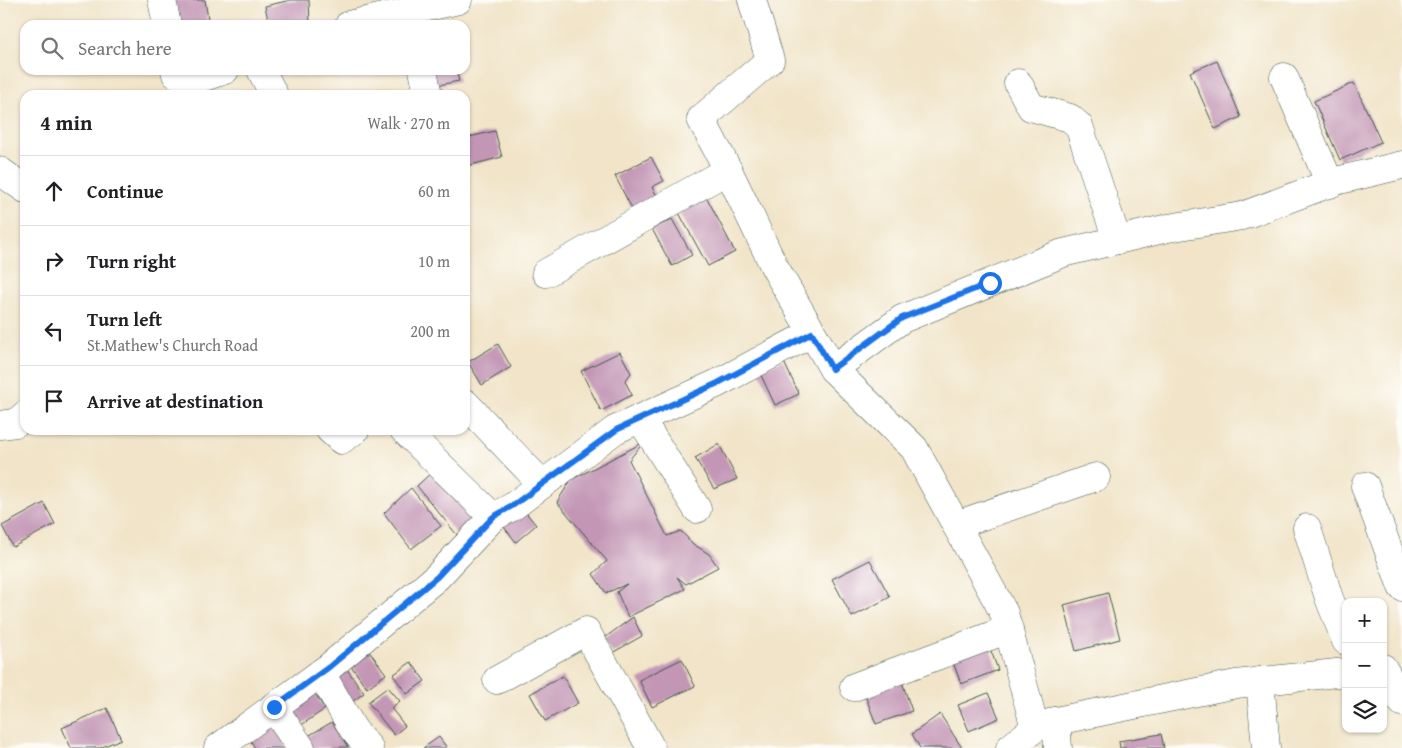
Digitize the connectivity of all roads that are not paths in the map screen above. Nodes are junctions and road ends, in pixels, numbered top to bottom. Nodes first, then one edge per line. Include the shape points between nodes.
1 (162, 0) edge
2 (458, 0) edge
3 (752, 0) edge
4 (411, 18) edge
5 (166, 20) edge
6 (393, 20) edge
7 (178, 75) edge
8 (210, 75) edge
9 (264, 75) edge
10 (424, 75) edge
11 (1284, 77) dead end
12 (1018, 83) dead end
13 (271, 90) edge
14 (427, 90) edge
15 (1402, 165) edge
16 (728, 170) junction
17 (0, 171) edge
18 (1330, 184) junction
19 (20, 185) edge
20 (1117, 240) junction
21 (546, 273) dead end
22 (812, 333) junction
23 (832, 369) junction
24 (470, 408) edge
25 (640, 418) junction
26 (20, 419) edge
27 (0, 425) edge
28 (336, 435) edge
29 (348, 435) edge
30 (409, 435) edge
31 (1096, 477) dead end
32 (542, 484) junction
33 (1366, 486) dead end
34 (697, 509) dead end
35 (493, 517) junction
36 (956, 525) junction
37 (1307, 528) dead end
38 (1402, 587) edge
39 (1009, 629) junction
40 (1342, 631) edge
41 (1402, 655) edge
42 (1387, 660) edge
43 (1342, 672) edge
44 (321, 673) junction
45 (1387, 675) edge
46 (497, 680) dead end
47 (1260, 682) junction
48 (854, 687) dead end
49 (1402, 702) edge
50 (274, 707) junction
51 (1046, 724) junction
52 (218, 748) edge
53 (301, 748) edge
54 (369, 748) edge
55 (652, 748) edge
56 (1010, 748) edge
57 (1058, 748) edge
58 (1266, 748) edge

1 - 5 street
2 - 4 street
3 - 16 street via 770,60 701,119
4 - 6 street
7 - 8 street via 188,80
9 - 13 street
10 - 14 street
11 - 18 street
12 - 20 street via 1031,107 1070,118 1079,126
15 - 18 street
16 - 21 street
16 - 22 street via 774,266
17 - 19 street
18 - 20 street via 1242,216
20 - 23 street via 1063,253 902,318
22 - 23 street
22 - 25 street via 718,383
23 - 36 street via 914,448
24 - 32 street
25 - 32 street via 616,430
25 - 34 street
26 - 27 street
28 - 29 street via 341,440
30 - 35 street
31 - 36 street
32 - 35 street
33 - 38 street
35 - 44 street via 437,577
36 - 39 street via 1004,613
37 - 40 street
39 - 48 street
39 - 51 street
41 - 42 street
43 - 47 street
44 - 50 street
44 - 54 street via 353,730
45 - 49 street
46 - 55 street via 586,631
47 - 51 street via 1236,684
47 - 58 street
50 - 52 street
50 - 53 street
51 - 56 street
51 - 57 street

